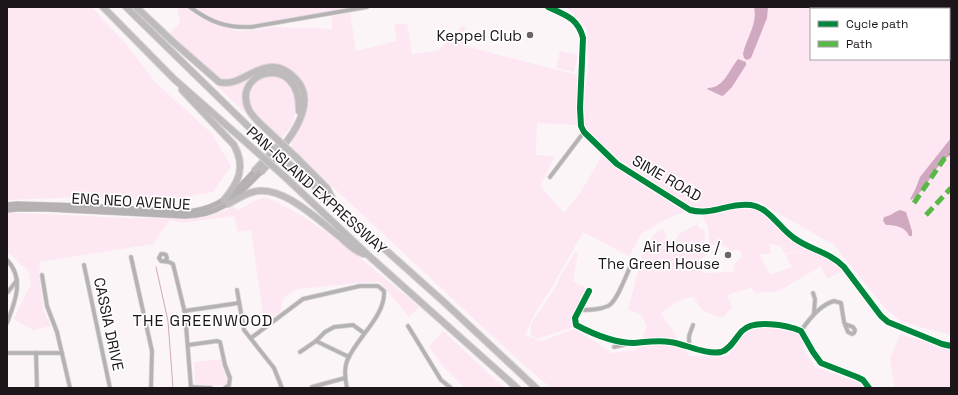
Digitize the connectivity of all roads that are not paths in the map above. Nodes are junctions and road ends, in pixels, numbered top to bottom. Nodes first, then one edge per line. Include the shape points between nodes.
1 (103, 7) edge
2 (126, 7) edge
3 (136, 7) edge
4 (190, 7) edge
5 (367, 7) edge
6 (548, 7) edge
7 (174, 79) junction
8 (584, 132) junction
9 (255, 170) junction
10 (262, 170) junction
11 (550, 177) dead end
12 (226, 202) junction
13 (334, 203) junction
14 (7, 206) edge
15 (7, 210) edge
16 (368, 255) junction
17 (131, 257) dead end
18 (7, 260) edge
19 (165, 261) dead end
20 (84, 265) dead end
21 (630, 265) dead end
22 (42, 275) dead end
23 (17, 280) junction
24 (237, 290) dead end
25 (589, 290) dead end
26 (8, 292) edge
27 (813, 293) dead end
28 (17, 295) junction
29 (239, 303) junction
30 (580, 310) junction
31 (184, 311) junction
32 (814, 314) junction
33 (7, 323) edge
34 (845, 324) dead end
35 (693, 325) dead end
36 (408, 326) dead end
37 (801, 331) junction
38 (364, 333) junction
39 (250, 338) junction
40 (316, 341) junction
41 (634, 342) junction
42 (188, 345) junction
43 (951, 345) edge
44 (689, 346) junction
45 (614, 347) dead end
46 (300, 352) dead end
47 (7, 353) edge
48 (36, 353) junction
49 (62, 353) junction
50 (349, 357) junction
51 (345, 378) junction
52 (312, 387) dead end
53 (37, 388) edge
54 (70, 388) edge
55 (110, 388) edge
56 (150, 388) edge
57 (191, 388) edge
58 (211, 388) edge
59 (225, 388) edge
60 (282, 388) edge
61 (347, 388) edge
62 (451, 388) edge
63 (517, 388) edge
64 (536, 388) edge
65 (869, 388) edge

1 - 7 highway, PAN-ISLAND EXPRESSWAY
2 - 13 highway, PAN-ISLAND EXPRESSWAY, bridge via 258,136
3 - 10 highway via 218,82 236,82 257,71 272,67 289,72 300,83 304,96 303,110 295,131
4 - 5 street via 212,21 240,28
6 - 8 street via 570,17 582,32 580,108
7 - 12 highway via 238,152 238,178
7 - 16 highway, PAN-ISLAND EXPRESSWAY, bridge via 285,177
8 - 11 street
8 - 43 street, SIME ROAD via 617,164 690,210 705,212 738,205 763,209 795,239 838,260 888,322
9 - 10 main road
9 - 12 main road, ENG NEO AVENUE
9 - 13 highway, bridge via 292,130 298,119 299,104 296,90 288,78 277,73 258,76 251,84 246,99 249,109 258,122 266,129 298,159 327,188
10 - 12 main road, ENG NEO AVENUE
12 - 14 main road, ENG NEO AVENUE via 199,211 185,212 84,206
12 - 15 main road, ENG NEO AVENUE via 206,214 185,216 47,209
12 - 16 highway via 253,191 279,194 305,210 360,253
13 - 64 highway, PAN-ISLAND EXPRESSWAY
16 - 63 highway, PAN-ISLAND EXPRESSWAY
17 - 56 street via 152,351
18 - 23 street
19 - 31 street via 173,264
20 - 55 street, CASSIA DRIVE
21 - 30 street via 616,298 609,306
22 - 49 street via 47,306 58,332
23 - 26 street
23 - 28 street
24 - 29 street
25 - 30 street
26 - 28 street via 13,291
27 - 32 street
28 - 33 street
29 - 31 street
29 - 39 street via 243,326
30 - 41 street via 575,318 576,325 605,338
31 - 42 street
32 - 34 street via 831,302 838,301 842,306
32 - 37 street
35 - 44 street
36 - 62 street via 441,380
37 - 44 street via 784,326 757,324 743,330 721,352
37 - 65 street via 821,363 863,380
38 - 39 street via 383,304 383,289 374,286 360,286 304,299
38 - 40 street via 353,326 334,326
38 - 50 street
39 - 60 street via 274,368
40 - 46 street
40 - 50 street
41 - 44 street via 669,342
41 - 45 street
42 - 57 street
42 - 59 street via 220,342 230,378 229,385
47 - 48 street
48 - 49 street
48 - 53 street
49 - 54 street
50 - 51 street via 346,362
51 - 52 street
51 - 61 street
57 - 58 street

